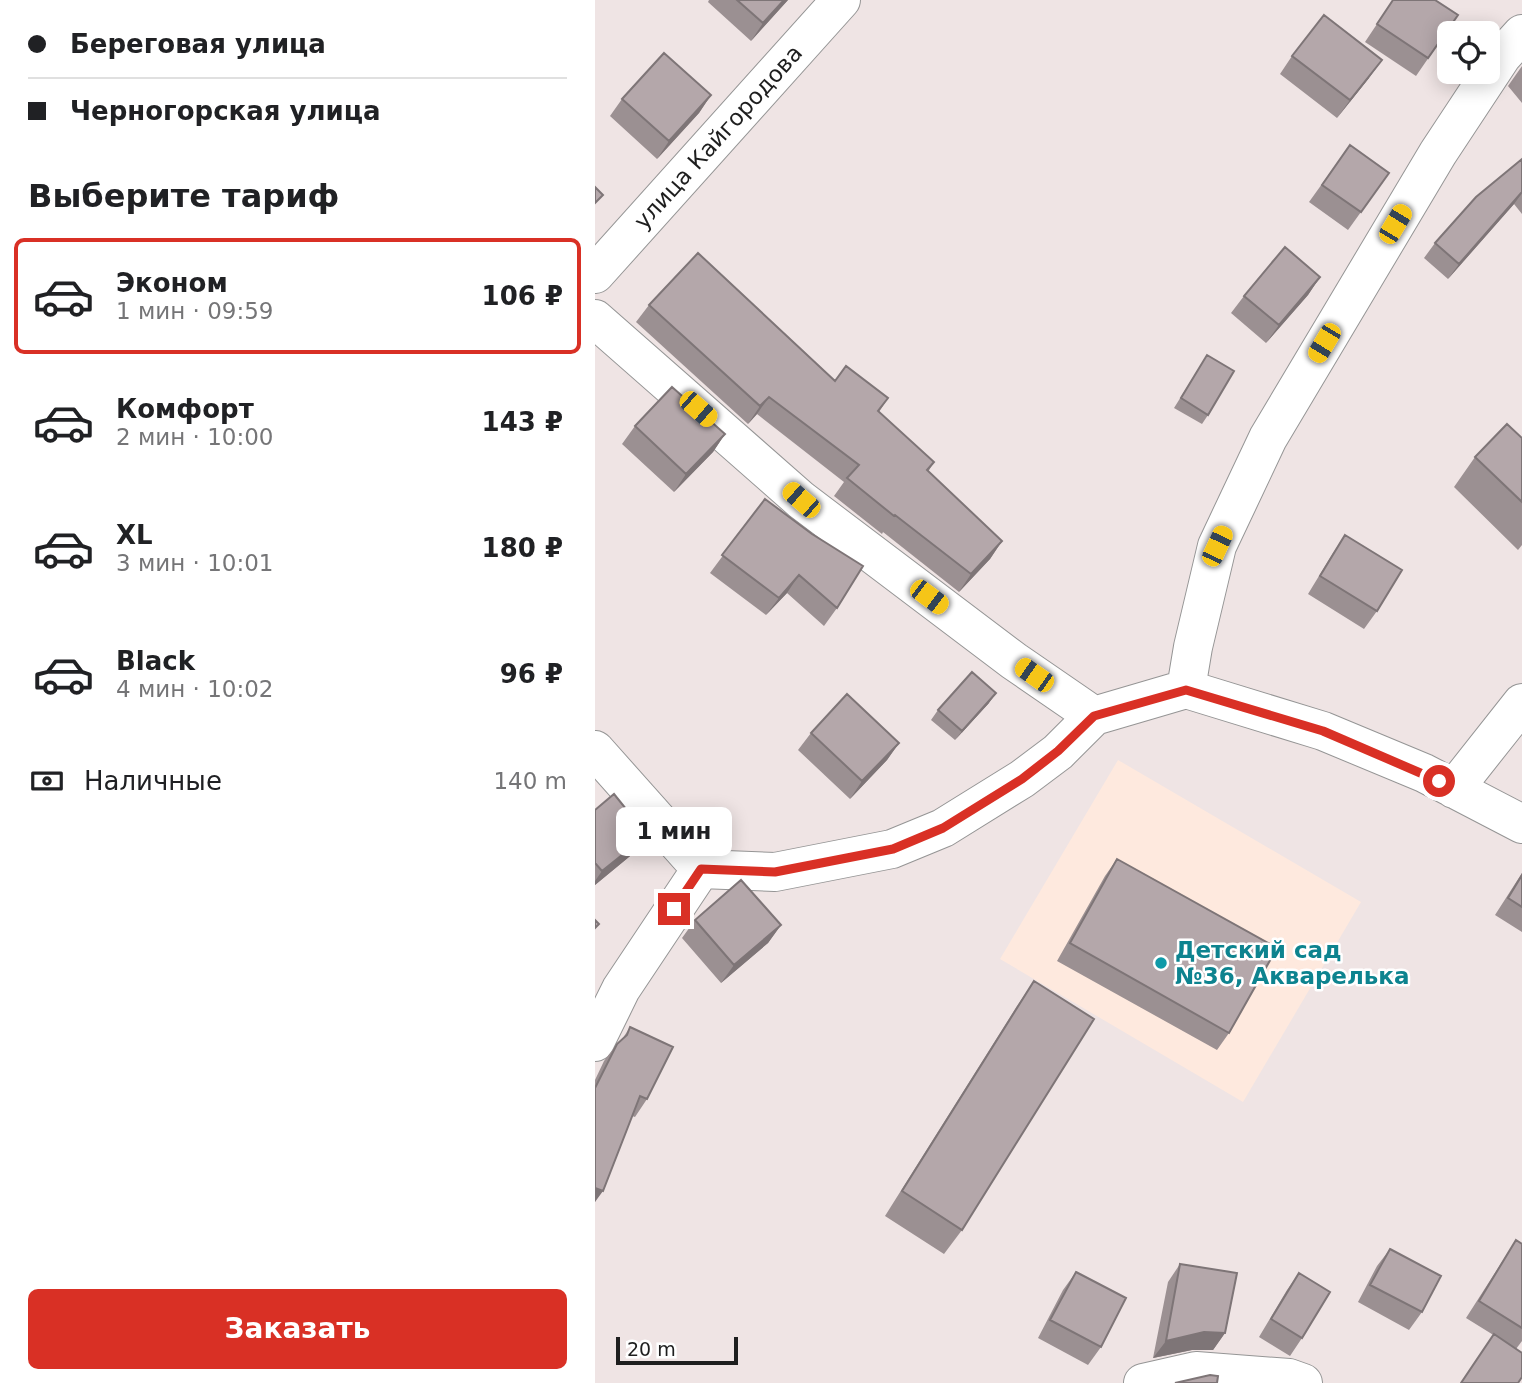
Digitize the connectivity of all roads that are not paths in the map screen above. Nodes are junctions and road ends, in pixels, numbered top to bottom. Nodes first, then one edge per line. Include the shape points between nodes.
1 (841, 0) edge
2 (1522, 34) edge
3 (595, 274) edge
4 (595, 319) edge
5 (1186, 690) junction
6 (1522, 703) edge
7 (1094, 716) junction
8 (595, 750) edge
9 (1454, 789) junction
10 (1522, 824) edge
11 (701, 869) junction
12 (595, 1042) edge
13 (1143, 1383) edge
14 (1303, 1383) edge

1 - 3 street, улица Кайгородова
2 - 5 street via 1502,56 1438,153 1268,438 1217,546
4 - 7 street via 801,500
5 - 7 street
5 - 9 street via 1323,731
6 - 9 street
7 - 11 street via 1022,779 943,828 893,849 775,872
8 - 11 street
9 - 10 street
11 - 12 street via 621,989
13 - 14 street via 1196,1371

